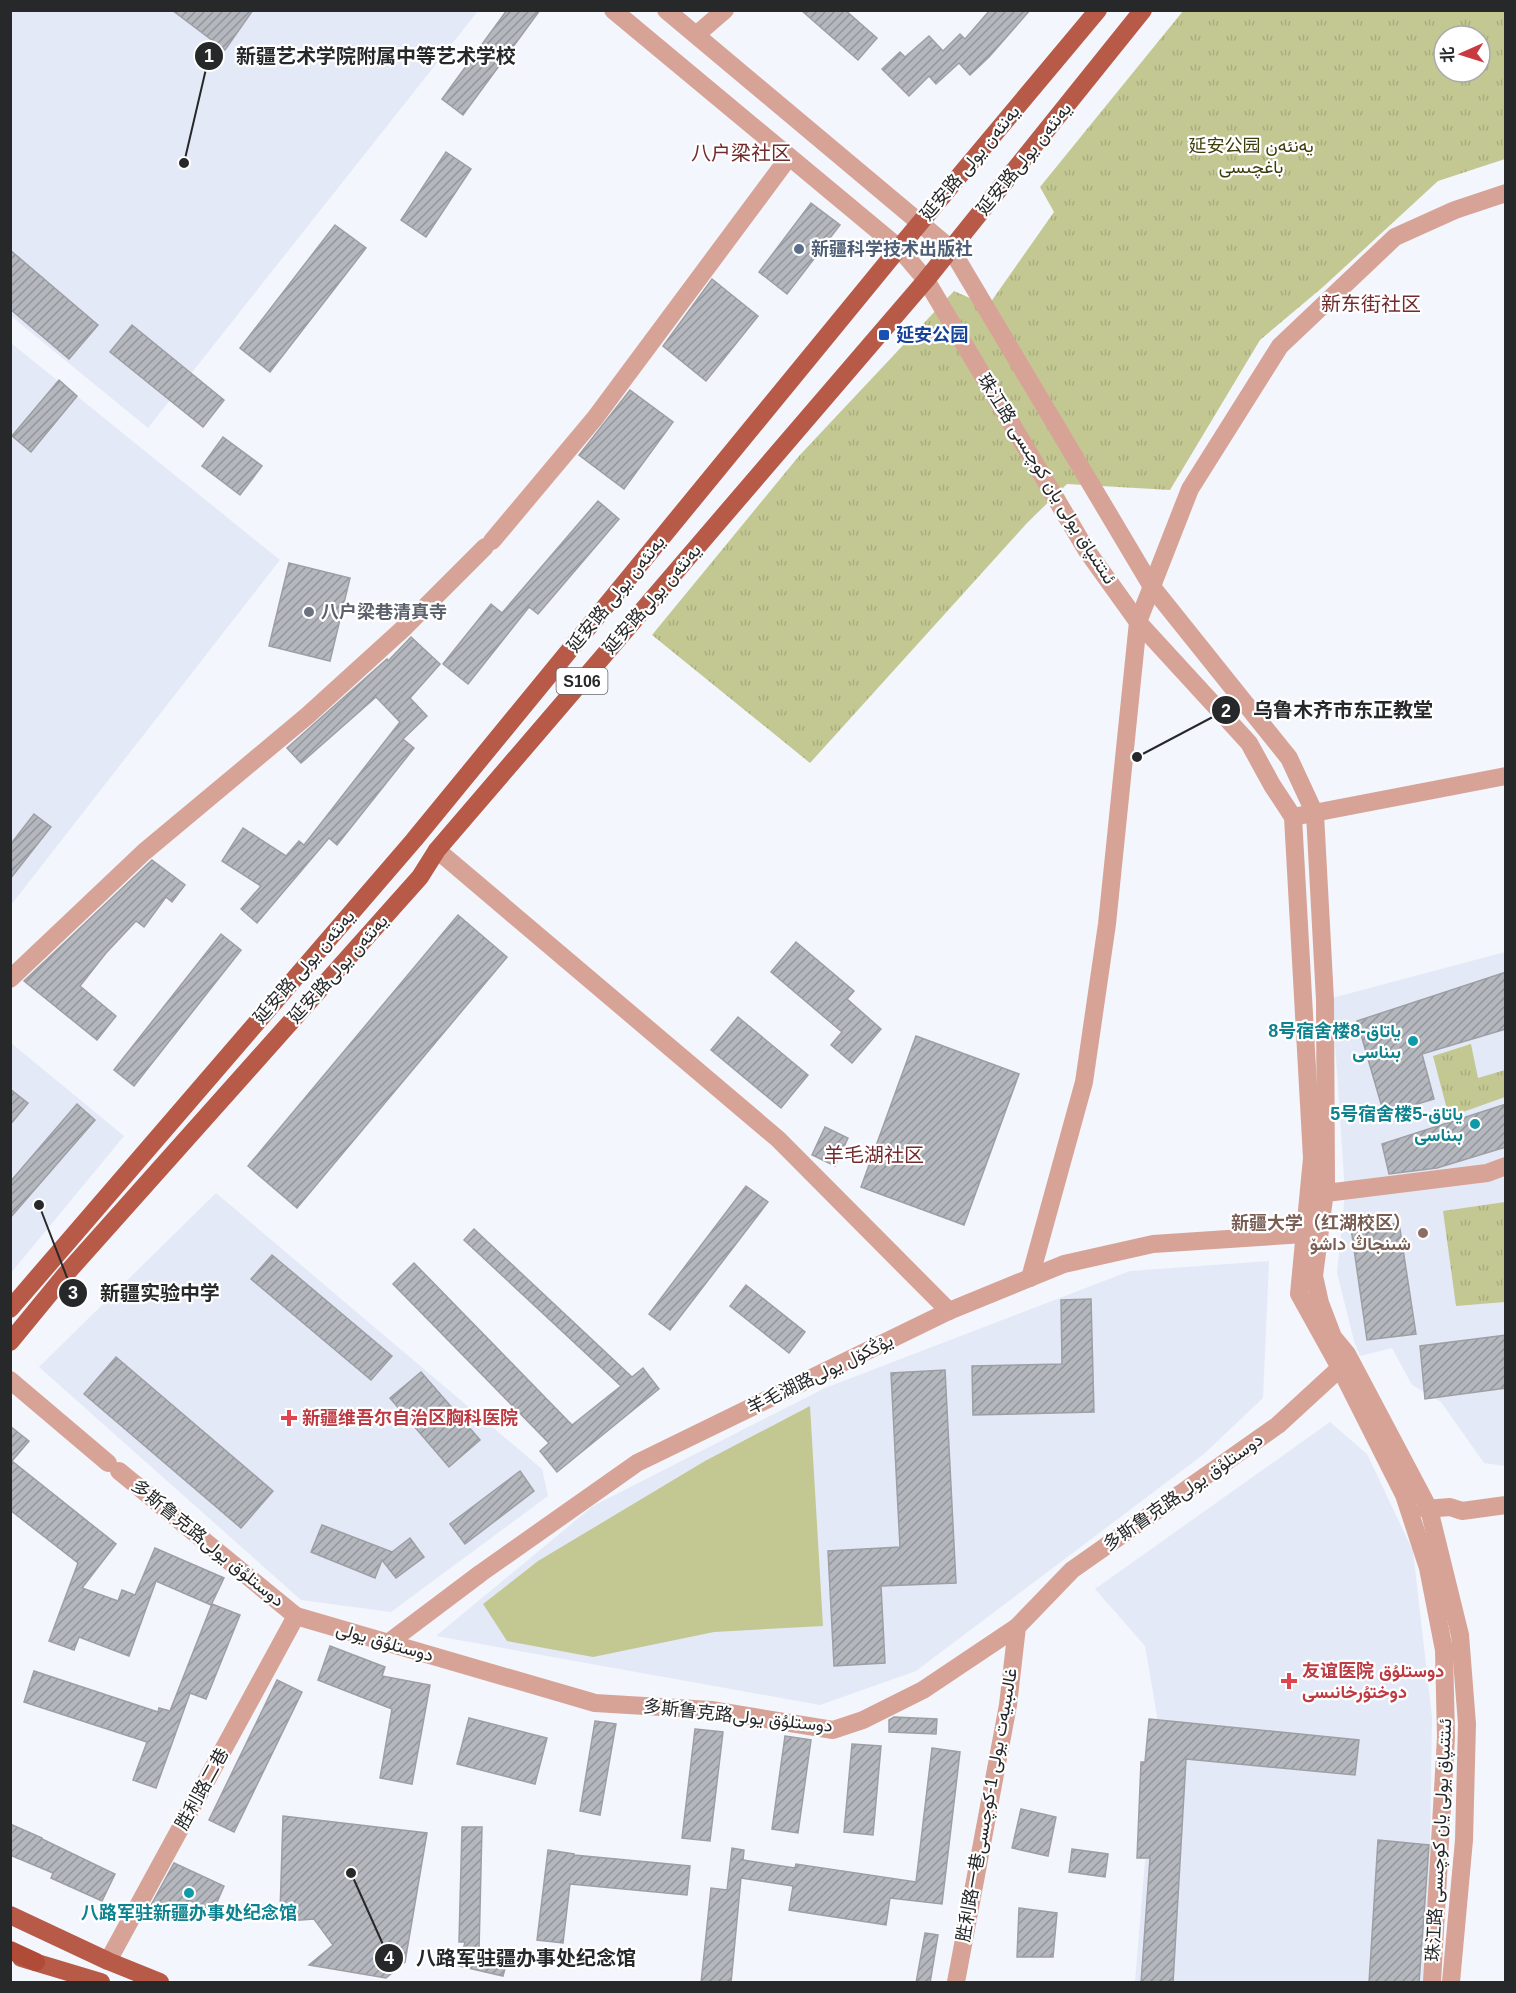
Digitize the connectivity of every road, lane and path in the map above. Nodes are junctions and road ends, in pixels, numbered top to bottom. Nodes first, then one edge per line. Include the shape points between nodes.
1 (613, 10) edge
2 (666, 10) edge
3 (725, 10) edge
4 (1098, 10) edge
5 (1143, 10) edge
6 (696, 35) junction
7 (789, 157) junction
8 (1506, 193) edge
9 (921, 222) junction
10 (898, 248) junction
11 (951, 249) junction
12 (926, 280) junction
13 (1152, 586) junction
14 (1138, 622) junction
15 (1506, 776) edge
16 (1315, 814) junction
17 (1293, 817) junction
18 (437, 850) junction
19 (10, 979) edge
20 (1506, 1166) edge
21 (1326, 1193) junction
22 (1304, 1234) junction
23 (1030, 1278) junction
24 (10, 1309) edge
25 (949, 1311) junction
26 (10, 1342) edge
27 (1344, 1361) junction
28 (10, 1380) edge
29 (1506, 1505) edge
30 (1427, 1509) junction
31 (296, 1616) junction
32 (1017, 1626) junction
33 (388, 1643) junction
34 (473, 1667) joint
35 (10, 1916) edge
36 (10, 1950) edge
37 (10, 1955) edge
38 (108, 1961) junction
39 (36, 1962) junction
40 (101, 1983) edge
41 (160, 1983) edge
42 (956, 1983) edge
43 (1432, 1983) edge
44 (1451, 1983) edge

1 - 7 street, 珠江路 ئىتتىپاق يولى يان كوچىسى
2 - 6 street, 珠江路 ئىتتىپاق يولى يان كوچىسى
3 - 6 street
4 - 9 main road, 延安路 يەنئەن يولى / S106
5 - 11 main road, 延安路يەنئەن يولى / S106
6 - 9 street, 珠江路 ئىتتىپاق يولى يان كوچىسى
7 - 10 street, 珠江路 ئىتتىپاق يولى يان كوچىسى
7 - 19 street via 595,418 488,544 405,627 307,716 144,852
8 - 13 street via 1395,237 1280,346 1190,489
9 - 10 main road, 延安路 يەنئەن يولى / S106
9 - 11 street, 珠江路 ئىتتىپاق يولى يان كوچىسى
10 - 12 street, 珠江路 ئىتتىپاق يولى يان كوچىسى
10 - 24 main road, 延安路 يەنئەن يولى / S106 via 414,840
11 - 12 main road, 延安路يەنئەن يولى / S106
11 - 13 street, 珠江路 ئىتتىپاق يولى يان كوچىسى
12 - 14 street, 珠江路 ئىتتىپاق يولى يان كوچىسى via 1087,551
12 - 18 main road, 延安路يەنئەن يولى / S106
13 - 14 street
13 - 16 street, 珠江路 ئىتتىپاق يولى يان كوچىسى via 1289,758
14 - 17 street, 珠江路 ئىتتىپاق يولى يان كوچىسى via 1249,743
14 - 23 street via 1107,924 1084,1082
15 - 16 street
16 - 17 street
16 - 21 street, 珠江路 ئىتتىپاق يولى يان كوچىسى via 1325,1000
17 - 22 street, 珠江路 ئىتتىپاق يولى يان كوچىسى via 1312,1158
18 - 25 street via 778,1139
18 - 26 main road, 延安路يەنئەن يولى / S106 via 420,877 65,1275
20 - 21 street via 1487,1173
21 - 27 street, 珠江路 ئىتتىپاق يولى يان كوچىسى via 1314,1276 1320,1303
22 - 23 street, 羊毛湖路يۇڭكۆل يولى via 1153,1244 1064,1264
22 - 27 street, 珠江路 ئىتتىپاق يولى يان كوچىسى via 1299,1294
23 - 25 street, 羊毛湖路يۇڭكۆل يولى
25 - 33 street, 羊毛湖路يۇڭكۆل يولى via 637,1463
27 - 30 street, 珠江路 ئىتتىپاق يولى يان كوچىسى
27 - 32 street, 多斯鲁克路دوستلۇق يولى via 1278,1425 1072,1570
27 - 43 street, 珠江路 ئىتتىپاق يولى يان كوچىسى via 1404,1495 1428,1568 1444,1650 1446,1737
28 - 31 street, 多斯鲁克路دوستلۇق يولى
29 - 30 street via 1462,1511 1450,1507
30 - 44 street, 珠江路 ئىتتىپاق يولى يان كوچىسى via 1460,1635 1467,1724 1464,1840
31 - 33 street, دوستلۇق يولى
31 - 38 street, 胜利路二巷
32 - 34 street, 多斯鲁克路دوستلۇق يولى via 922,1690 863,1720 833,1730 711,1710 595,1703
32 - 42 street, 胜利路一巷غالىبىيەت يولى 1-كوچىسى via 1008,1705
33 - 34 street, دوستلۇق يولى
35 - 38 main road
36 - 39 highway
37 - 39 main road
38 - 41 main road
39 - 40 main road

